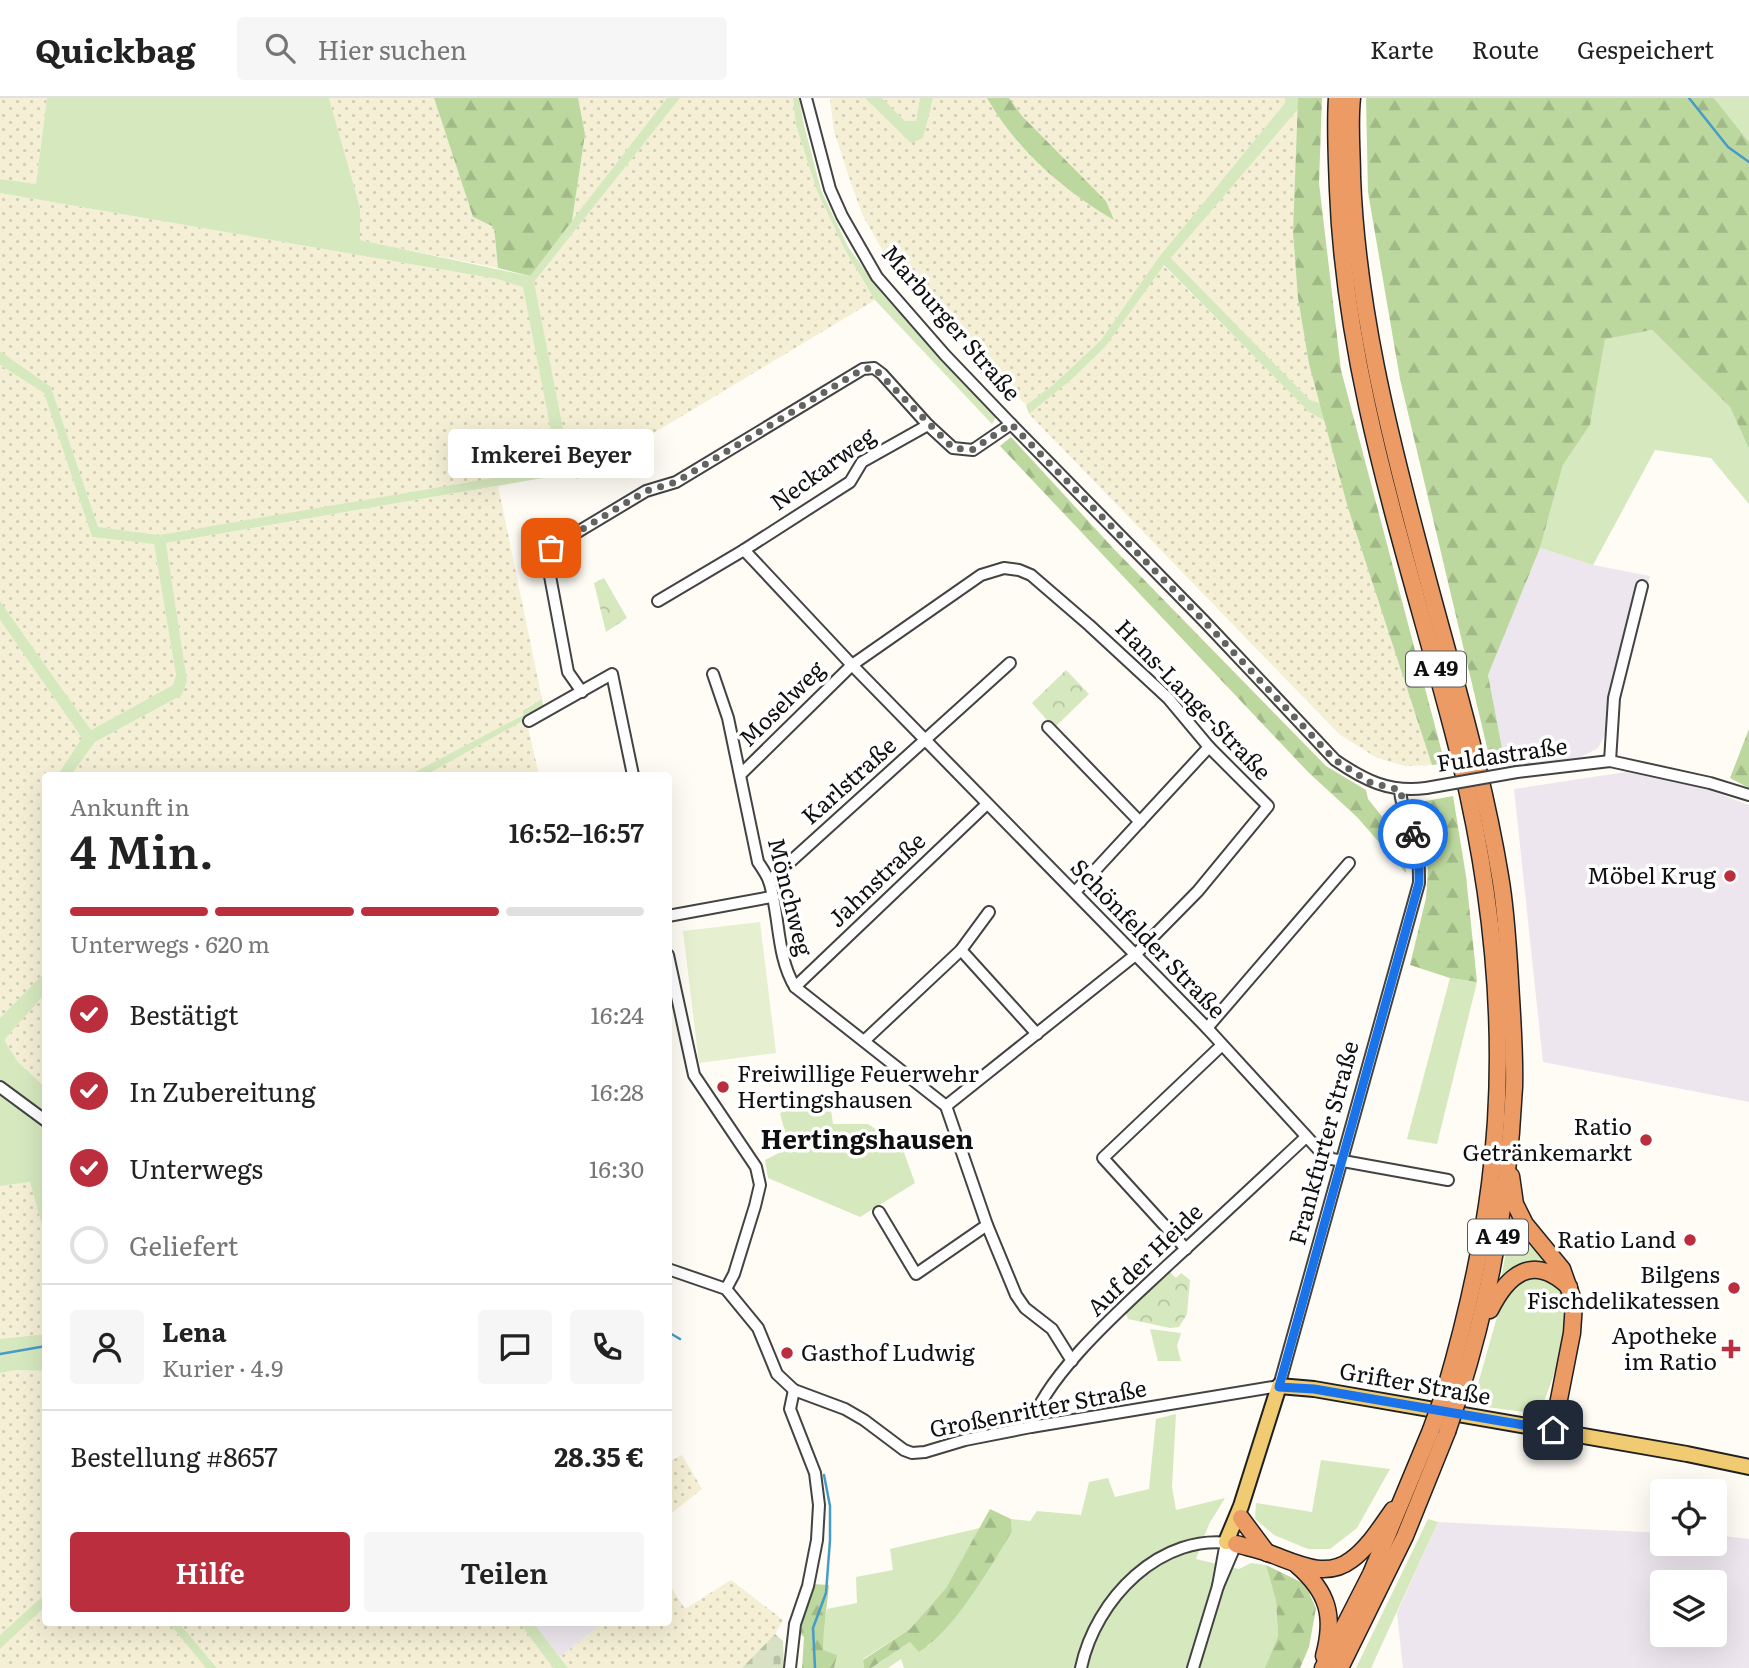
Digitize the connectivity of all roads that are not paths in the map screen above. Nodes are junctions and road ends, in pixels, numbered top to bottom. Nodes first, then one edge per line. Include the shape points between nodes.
1 (806, 98) edge
2 (1337, 98) edge
3 (1352, 98) edge
4 (1011, 424) junction
5 (928, 425) junction
6 (744, 550) junction
7 (1642, 586) dead end
8 (658, 601) dead end
9 (1010, 663) dead end
10 (852, 665) junction
11 (713, 674) dead end
12 (582, 692) junction
13 (529, 721) dead end
14 (1048, 727) dead end
15 (926, 741) junction
16 (1209, 747) junction
17 (1610, 761) junction
18 (632, 772) edge
19 (741, 774) junction
20 (1401, 790) junction
21 (1749, 796) edge
22 (987, 804) junction
23 (1140, 821) junction
24 (1349, 863) dead end
25 (769, 881) junction
26 (1075, 892) junction
27 (771, 897) junction
28 (989, 912) dead end
29 (672, 915) edge
30 (961, 950) junction
31 (1134, 956) junction
32 (672, 973) edge
33 (795, 987) junction
34 (1207, 1028) junction
35 (1037, 1034) junction
36 (864, 1041) junction
37 (1222, 1046) junction
38 (0, 1087) edge
39 (946, 1106) junction
40 (42, 1118) edge
41 (1510, 1132) junction
42 (1306, 1137) junction
43 (1342, 1161) junction
44 (1448, 1180) dead end
45 (879, 1212) dead end
46 (987, 1225) junction
47 (1186, 1249) junction
48 (672, 1270) edge
49 (726, 1289) junction
50 (1571, 1289) junction
51 (1476, 1342) junction
52 (1072, 1361) junction
53 (1279, 1387) junction
54 (794, 1390) junction
55 (1452, 1392) junction
56 (1031, 1427) junction
57 (1553, 1430) junction
58 (1439, 1431) junction
59 (1749, 1467) edge
60 (1410, 1485) junction
61 (1241, 1512) junction
62 (1231, 1543) junction
63 (1267, 1553) junction
64 (1297, 1565) junction
65 (790, 1668) edge
66 (1081, 1668) edge
67 (1193, 1668) edge
68 (1321, 1668) edge
69 (1340, 1668) edge

1 - 4 street, Marburger Straße via 830,189 877,278
2 - 55 highway, A 49 via 1339,234 1354,342 1378,460 1469,799 1496,975 1498,1064 1490,1185
3 - 41 highway, A 49 via 1354,224 1368,335 1501,877 1514,1041
4 - 5 street via 972,450 953,448
4 - 20 street, Marburger Straße via 1335,760 1371,783
5 - 6 street, Neckarweg via 862,462 850,482
5 - 12 street via 882,374 874,368 863,369 676,482 646,491 551,548 547,554 568,672
6 - 8 street, Neckarweg
6 - 10 street, Schönfelder Straße
7 - 17 street via 1614,698
9 - 15 street
10 - 15 street, Schönfelder Straße
10 - 16 street, Hans-Lange-Straße via 981,575 1004,568 1019,570 1031,575 1168,698
10 - 19 street, Moselweg
11 - 19 street, Mönchweg
12 - 13 street
12 - 18 street via 612,674
14 - 23 street
15 - 22 street, Schönfelder Straße
15 - 25 street, Karlstraße
16 - 23 street
16 - 31 street, Hans-Lange-Straße via 1268,806 1198,891
17 - 20 street, Fuldastraße, bridge
17 - 21 street, Fuldastraße
19 - 25 street, Mönchweg via 758,862
20 - 43 street, Frankfurter Straße via 1419,857 1419,883
22 - 26 street, Schönfelder Straße
22 - 33 street, Jahnstraße
23 - 26 street
24 - 34 street
25 - 27 street, Mönchweg
26 - 31 street, Schönfelder Straße
27 - 29 street
27 - 33 street, Mönchweg via 787,973
28 - 30 street
30 - 35 street
30 - 36 street
31 - 34 street, Schönfelder Straße
31 - 35 street
32 - 49 street via 694,1075 756,1167 760,1185
33 - 36 street, Mönchweg
34 - 37 street, Schönfelder Straße
35 - 39 street
36 - 39 street, Mönchweg
37 - 42 street, Schönfelder Straße
37 - 47 street via 1103,1158
38 - 40 street
39 - 46 street
41 - 50 highway via 1515,1204
41 - 51 highway, A 49 via 1495,1255
42 - 43 street, Schönfelder Straße via 1332,1159
42 - 47 street, Auf der Heide
43 - 44 street
43 - 53 street, Frankfurter Straße
45 - 46 street via 916,1274
46 - 52 street via 1016,1295 1052,1329
47 - 52 street, Auf der Heide
48 - 49 street
49 - 54 street via 758,1328 777,1374
50 - 51 highway via 1542,1271 1515,1276 1499,1293
50 - 57 highway via 1574,1315
51 - 55 highway, A 49
52 - 56 street, Auf der Heide via 1041,1402
53 - 56 street, Großenritter Straße
53 - 57 main road, Grifter Straße
53 - 61 main road, Frankfurter Straße
54 - 56 street, Großenritter Straße via 845,1409 912,1453
54 - 65 street via 790,1409 815,1473 819,1505 817,1540 795,1624
55 - 58 highway, A 49, bridge
57 - 59 main road, Grifter Straße
58 - 60 highway, A 49
58 - 69 highway, A 49 via 1405,1536
60 - 64 highway via 1365,1548 1348,1563 1325,1569
60 - 68 highway, A 49 via 1371,1574
61 - 62 main road, Frankfurter Straße
61 - 63 highway
62 - 63 highway
62 - 66 street via 1181,1550 1132,1578 1098,1618
62 - 67 street
63 - 64 highway
64 - 68 highway via 1325,1598 1328,1632

